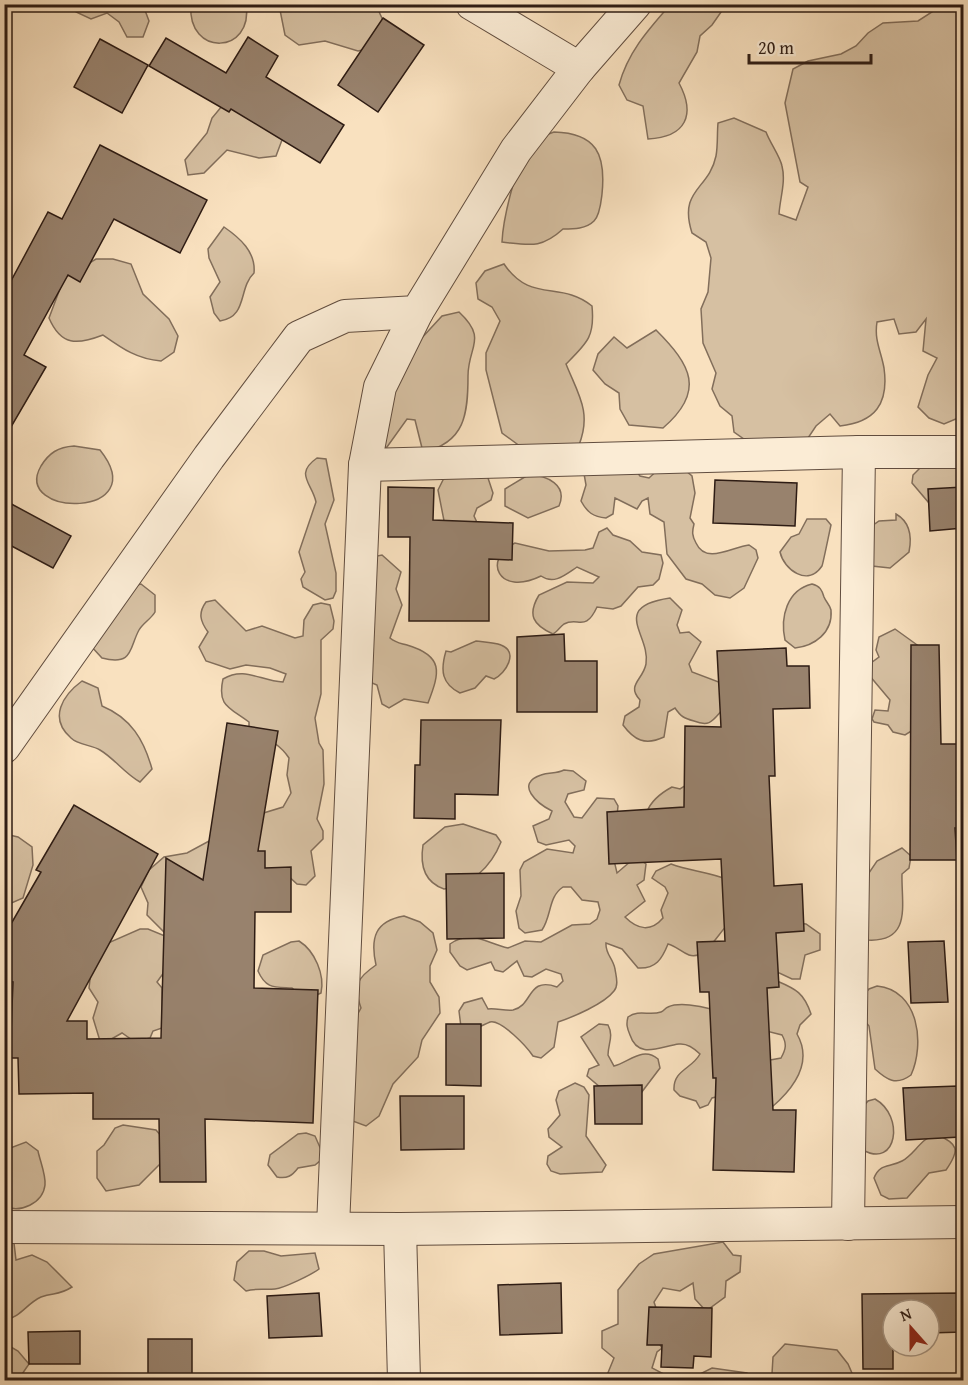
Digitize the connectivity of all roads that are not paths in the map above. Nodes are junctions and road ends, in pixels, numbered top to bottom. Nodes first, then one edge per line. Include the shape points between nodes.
1 (472, 4) edge
2 (635, 4) edge
3 (579, 68) junction
4 (417, 312) junction
5 (859, 452) junction
6 (963, 452) edge
7 (365, 465) junction
8 (4, 747) edge
9 (963, 1222) edge
10 (848, 1224) junction
11 (4, 1227) edge
12 (333, 1227) junction
13 (400, 1228) junction
14 (404, 1380) edge

1 - 3 street
2 - 3 street
3 - 4 street via 516,150
4 - 7 street via 380,387
4 - 8 street via 345,316 299,337
5 - 6 street
5 - 7 street
5 - 10 street
7 - 12 street
9 - 10 street
10 - 13 street
11 - 12 street
12 - 13 street
13 - 14 street

